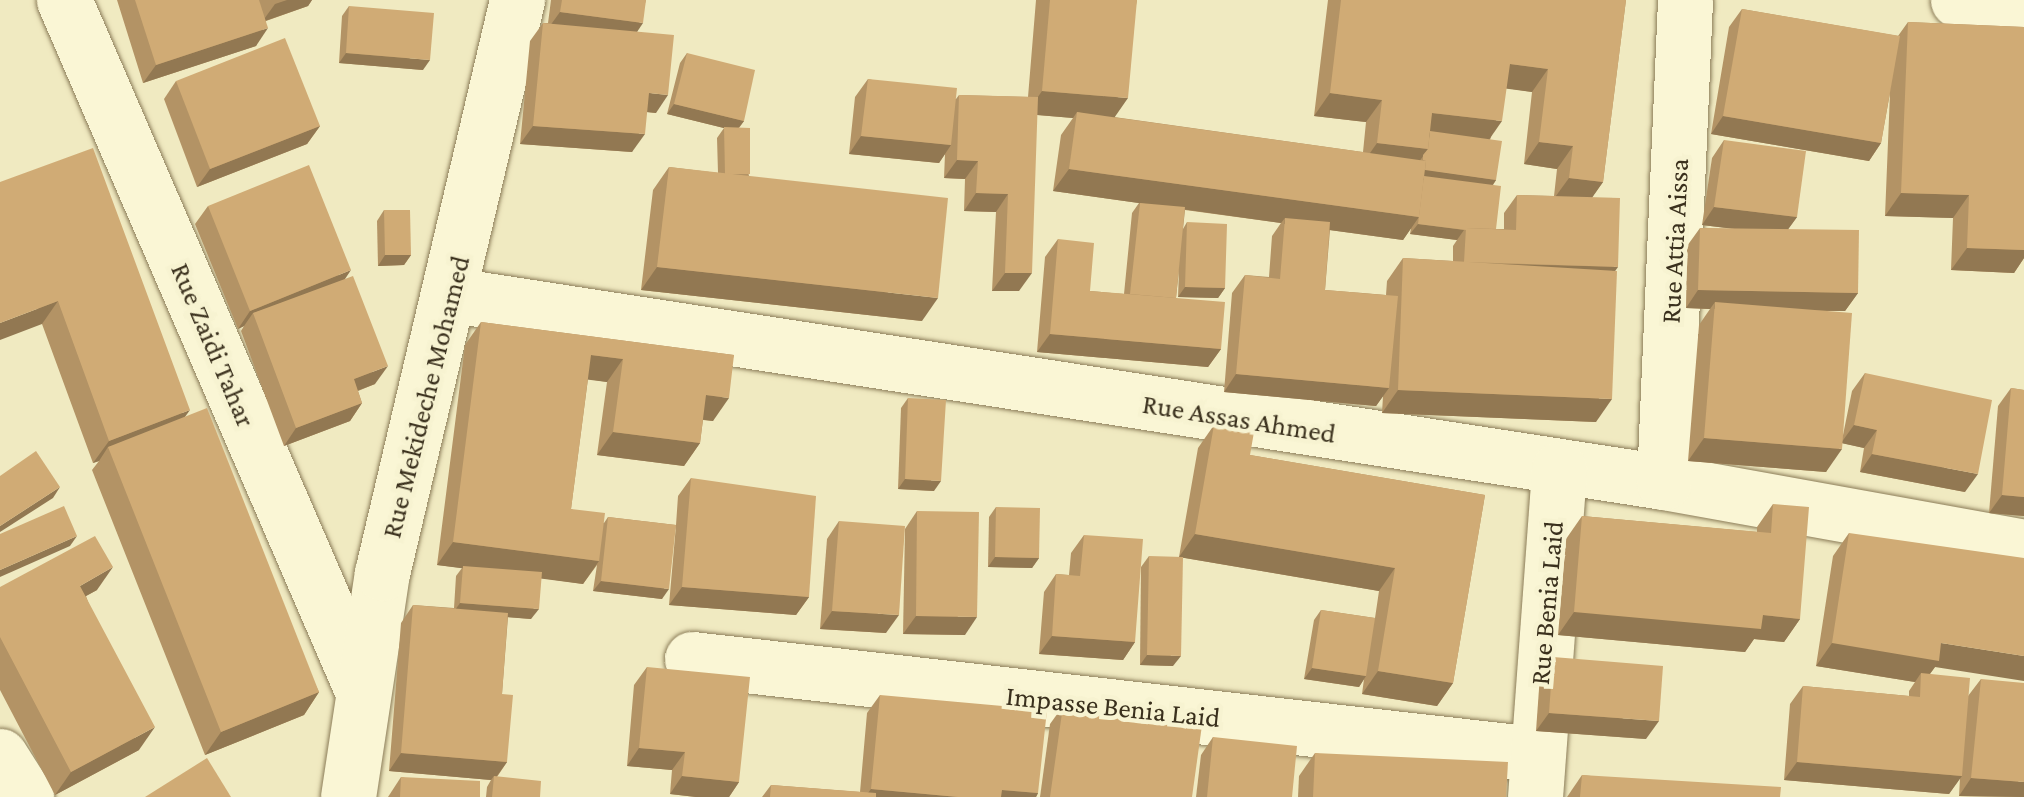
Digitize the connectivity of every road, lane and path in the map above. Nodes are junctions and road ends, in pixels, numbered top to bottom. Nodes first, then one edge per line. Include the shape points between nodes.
1 (64, 0) edge
2 (517, 0) edge
3 (1686, 0) edge
4 (1958, 0) edge
5 (2024, 13) edge
6 (453, 295) junction
7 (1558, 469) junction
8 (1664, 482) junction
9 (2024, 548) edge
10 (692, 660) dead end
11 (362, 690) junction
12 (0, 756) edge
13 (1535, 775) edge
14 (26, 797) edge
15 (348, 797) edge

1 - 11 street, Rue Zaidi Tahar
2 - 6 street, Rue Mekideche Mohamed
3 - 8 street, Rue Attia Aissa
4 - 5 street
6 - 7 street, Rue Assas Ahmed
6 - 11 street, Rue Mekideche Mohamed
7 - 8 street, Rue Assas Ahmed
7 - 13 street, Rue Benia Laid
8 - 9 street, Rue Assas Ahmed
10 - 13 street, Impasse Benia Laid
11 - 15 street, Rue Mekideche Mohamed
12 - 14 street

